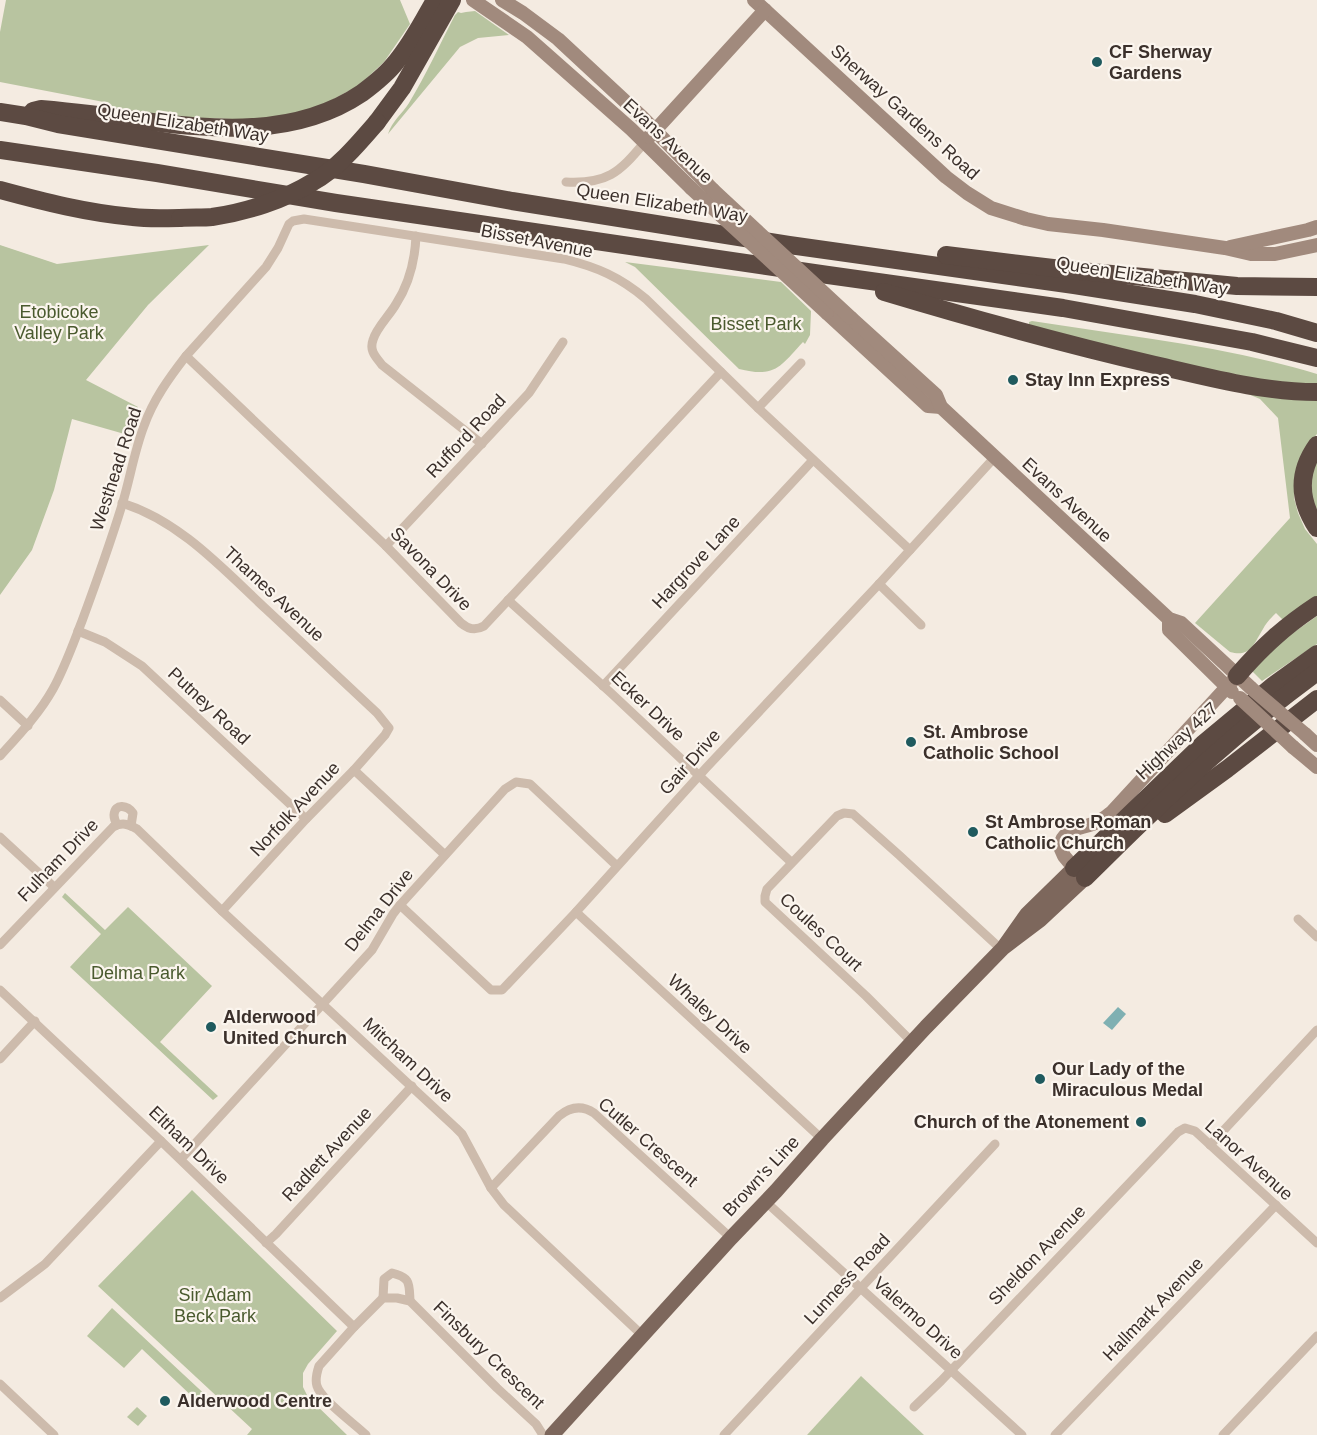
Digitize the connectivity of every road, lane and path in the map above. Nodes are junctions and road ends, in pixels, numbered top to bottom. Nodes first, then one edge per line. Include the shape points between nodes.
1 (435, 0) edge
2 (452, 0) edge
3 (473, 0) edge
4 (502, 0) edge
5 (754, 0) edge
6 (765, 10) junction
7 (0, 112) edge
8 (24, 116) junction
9 (654, 131) junction
10 (644, 142) junction
11 (4, 150) edge
12 (566, 182) dead end
13 (1, 190) edge
14 (304, 219) joint
15 (1317, 227) edge
16 (416, 236) junction
17 (789, 245) junction
18 (1317, 245) edge
19 (1225, 248) junction
20 (828, 275) junction
21 (1317, 287) edge
22 (1317, 333) edge
23 (563, 342) dead end
24 (186, 356) junction
25 (1317, 358) edge
26 (801, 363) dead end
27 (721, 372) junction
28 (1315, 392) edge
29 (941, 407) junction
30 (759, 408) junction
31 (482, 444) junction
32 (1317, 445) edge
33 (995, 457) junction
34 (813, 460) junction
35 (122, 503) junction
36 (1317, 528) edge
37 (386, 546) junction
38 (910, 550) junction
39 (879, 584) junction
40 (508, 600) junction
41 (1317, 605) edge
42 (921, 625) dead end
43 (78, 631) junction
44 (1317, 654) edge
45 (1317, 672) edge
46 (1238, 684) junction
47 (603, 686) junction
48 (0, 700) edge
49 (1314, 702) edge
50 (28, 726) junction
51 (389, 728) joint
52 (1317, 745) edge
53 (0, 756) edge
54 (1317, 767) edge
55 (354, 770) junction
56 (699, 777) junction
57 (306, 819) junction
58 (117, 825) junction
59 (131, 826) junction
60 (1127, 836) junction
61 (0, 837) edge
62 (445, 855) junction
63 (791, 862) junction
64 (618, 866) junction
65 (1081, 868) junction
66 (54, 887) junction
67 (400, 905) junction
68 (222, 911) junction
69 (576, 912) junction
70 (1298, 919) dead end
71 (1317, 937) edge
72 (0, 945) edge
73 (1003, 949) junction
74 (0, 990) edge
75 (322, 1003) junction
76 (35, 1021) junction
77 (1317, 1030) edge
78 (912, 1042) junction
79 (0, 1059) edge
80 (412, 1086) junction
81 (1185, 1128) joint
82 (822, 1139) junction
83 (161, 1141) junction
84 (995, 1144) dead end
85 (1210, 1145) junction
86 (180, 1159) junction
87 (491, 1188) junction
88 (766, 1202) junction
89 (1275, 1205) junction
90 (731, 1238) junction
91 (266, 1243) junction
92 (1317, 1243) edge
93 (861, 1288) junction
94 (0, 1298) edge
95 (383, 1298) junction
96 (410, 1301) junction
97 (354, 1327) junction
98 (642, 1335) junction
99 (1317, 1336) edge
100 (951, 1370) junction
101 (0, 1384) edge
102 (914, 1407) dead end
103 (364, 1434) edge
104 (54, 1435) edge
105 (543, 1435) edge
106 (552, 1435) edge
107 (724, 1435) edge
108 (1022, 1435) edge
109 (1055, 1435) edge
110 (1223, 1435) edge

1 - 8 highway via 413,40 375,84 345,104 309,118 236,129 41,109
2 - 13 highway, bridge via 402,88 377,122 334,166 293,193 212,217 180,218 102,213
3 - 10 main road, Evans Avenue via 527,37
4 - 9 main road, Evans Avenue via 550,32
5 - 6 main road, Sherway Gardens Road
6 - 9 main road
6 - 19 main road, Sherway Gardens Road via 939,171 991,208 1048,224
7 - 8 highway, Queen Elizabeth Way
8 - 17 highway, Queen Elizabeth Way
9 - 10 main road
9 - 29 main road, Evans Avenue, bridge via 936,395
10 - 12 street via 609,176 590,182
10 - 29 main road, Evans Avenue, bridge via 928,406
11 - 20 highway
14 - 16 street, Bisset Avenue
14 - 24 street, Westhead Road via 289,224 266,267
15 - 19 main road, Sherway Gardens Road
16 - 27 street, Bisset Avenue via 564,259 616,277
16 - 31 street via 404,290 374,336 372,350 382,365
17 - 21 highway via 830,240 1082,272 1237,286
17 - 22 highway, Queen Elizabeth Way via 1195,304
18 - 19 main road, Sherway Gardens Road via 1275,254
20 - 25 highway via 1063,308 1252,342
20 - 28 highway via 1069,345 1260,388
23 - 31 street, Rufford Road via 529,393
24 - 35 street, Westhead Road via 147,418
24 - 37 street, Savona Drive
26 - 30 street
27 - 30 street, Bisset Avenue
27 - 40 street, Savona Drive
29 - 33 main road, Evans Avenue
30 - 34 street, Bisset Avenue
31 - 37 street, Rufford Road
32 - 36 highway via 1305,469 1302,489 1309,516
33 - 38 street, Gair Drive
33 - 46 main road, Evans Avenue via 1169,619 1181,623
34 - 38 street, Bisset Avenue
34 - 47 street, Hargrove Lane
35 - 43 street, Westhead Road
35 - 51 street, Thames Avenue via 172,526 203,551
37 - 40 street, Savona Drive via 468,628 484,626
38 - 39 street, Gair Drive
39 - 42 street
39 - 56 street, Gair Drive
40 - 47 street, Ecker Drive
41 - 46 highway via 1268,642
43 - 50 street, Westhead Road via 53,689
43 - 57 street, Putney Road via 105,642 142,666
44 - 65 highway, Highway 427 via 1203,744
45 - 60 highway, Highway 427 via 1212,757
46 - 52 main road, Evans Avenue, bridge
46 - 54 main road, Evans Avenue, bridge via 1240,698
46 - 65 main road via 1112,812 1099,822 1063,836 1060,847 1064,856
47 - 56 street, Ecker Drive
48 - 50 street
49 - 60 highway via 1157,820
50 - 53 street, Westhead Road
51 - 55 street, Norfolk Avenue
55 - 57 street, Norfolk Avenue
55 - 62 street
56 - 63 street, Ecker Drive
56 - 64 street, Gair Drive
57 - 68 street, Norfolk Avenue
58 - 59 street, Fulham Drive
58 - 59 street, Fulham Drive via 115,811 125,806 133,813
58 - 66 street, Fulham Drive
59 - 68 street, Mitcham Drive
60 - 65 highway, Highway 427
61 - 66 street
62 - 64 street, Delma Drive via 505,789 516,783 530,784
62 - 67 street, Delma Drive
63 - 73 street, Coules Court via 837,816 851,813
63 - 78 street, Coules Court via 767,889 765,902
64 - 69 street, Gair Drive
65 - 73 main road, Brown's Line via 1027,914
66 - 72 street, Fulham Drive
67 - 69 street, Gair Drive via 491,990 502,990
67 - 75 street, Delma Drive via 372,950
68 - 75 street, Mitcham Drive
69 - 82 street, Whaley Drive
70 - 71 street
73 - 78 main road, Brown's Line
74 - 76 street, Eltham Drive
75 - 80 street, Mitcham Drive
75 - 86 street, Delma Drive
76 - 79 street
76 - 83 street, Eltham Drive
77 - 85 street
78 - 82 main road, Brown's Line
80 - 87 street, Mitcham Drive via 462,1134
80 - 91 street, Radlett Avenue
81 - 85 street, Lanor Avenue via 1195,1131
81 - 100 street, Sheldon Avenue
82 - 88 main road, Brown's Line
83 - 86 street, Eltham Drive
83 - 94 street via 45,1264
84 - 93 street, Lunness Road
85 - 89 street, Lanor Avenue
86 - 91 street, Eltham Drive
87 - 90 street, Cutler Crescent via 559,1116 570,1109 585,1108
87 - 98 street, Mitcham Drive via 504,1205
88 - 90 main road, Brown's Line
88 - 93 street, Valermo Drive
89 - 92 street, Lanor Avenue
89 - 109 street, Hallmark Avenue
90 - 98 main road, Brown's Line
91 - 97 street, Eltham Drive
93 - 100 street, Valermo Drive
93 - 107 street, Lunness Road
95 - 96 street, Finsbury Crescent
95 - 96 street, Finsbury Crescent via 384,1279 392,1273 409,1283
95 - 97 street, Finsbury Crescent
96 - 105 street, Finsbury Crescent
97 - 103 street, Finsbury Crescent via 319,1366 316,1382 325,1398
98 - 106 main road, Brown's Line
99 - 110 street
100 - 102 street, Sheldon Avenue
100 - 108 street, Valermo Drive
101 - 104 street

